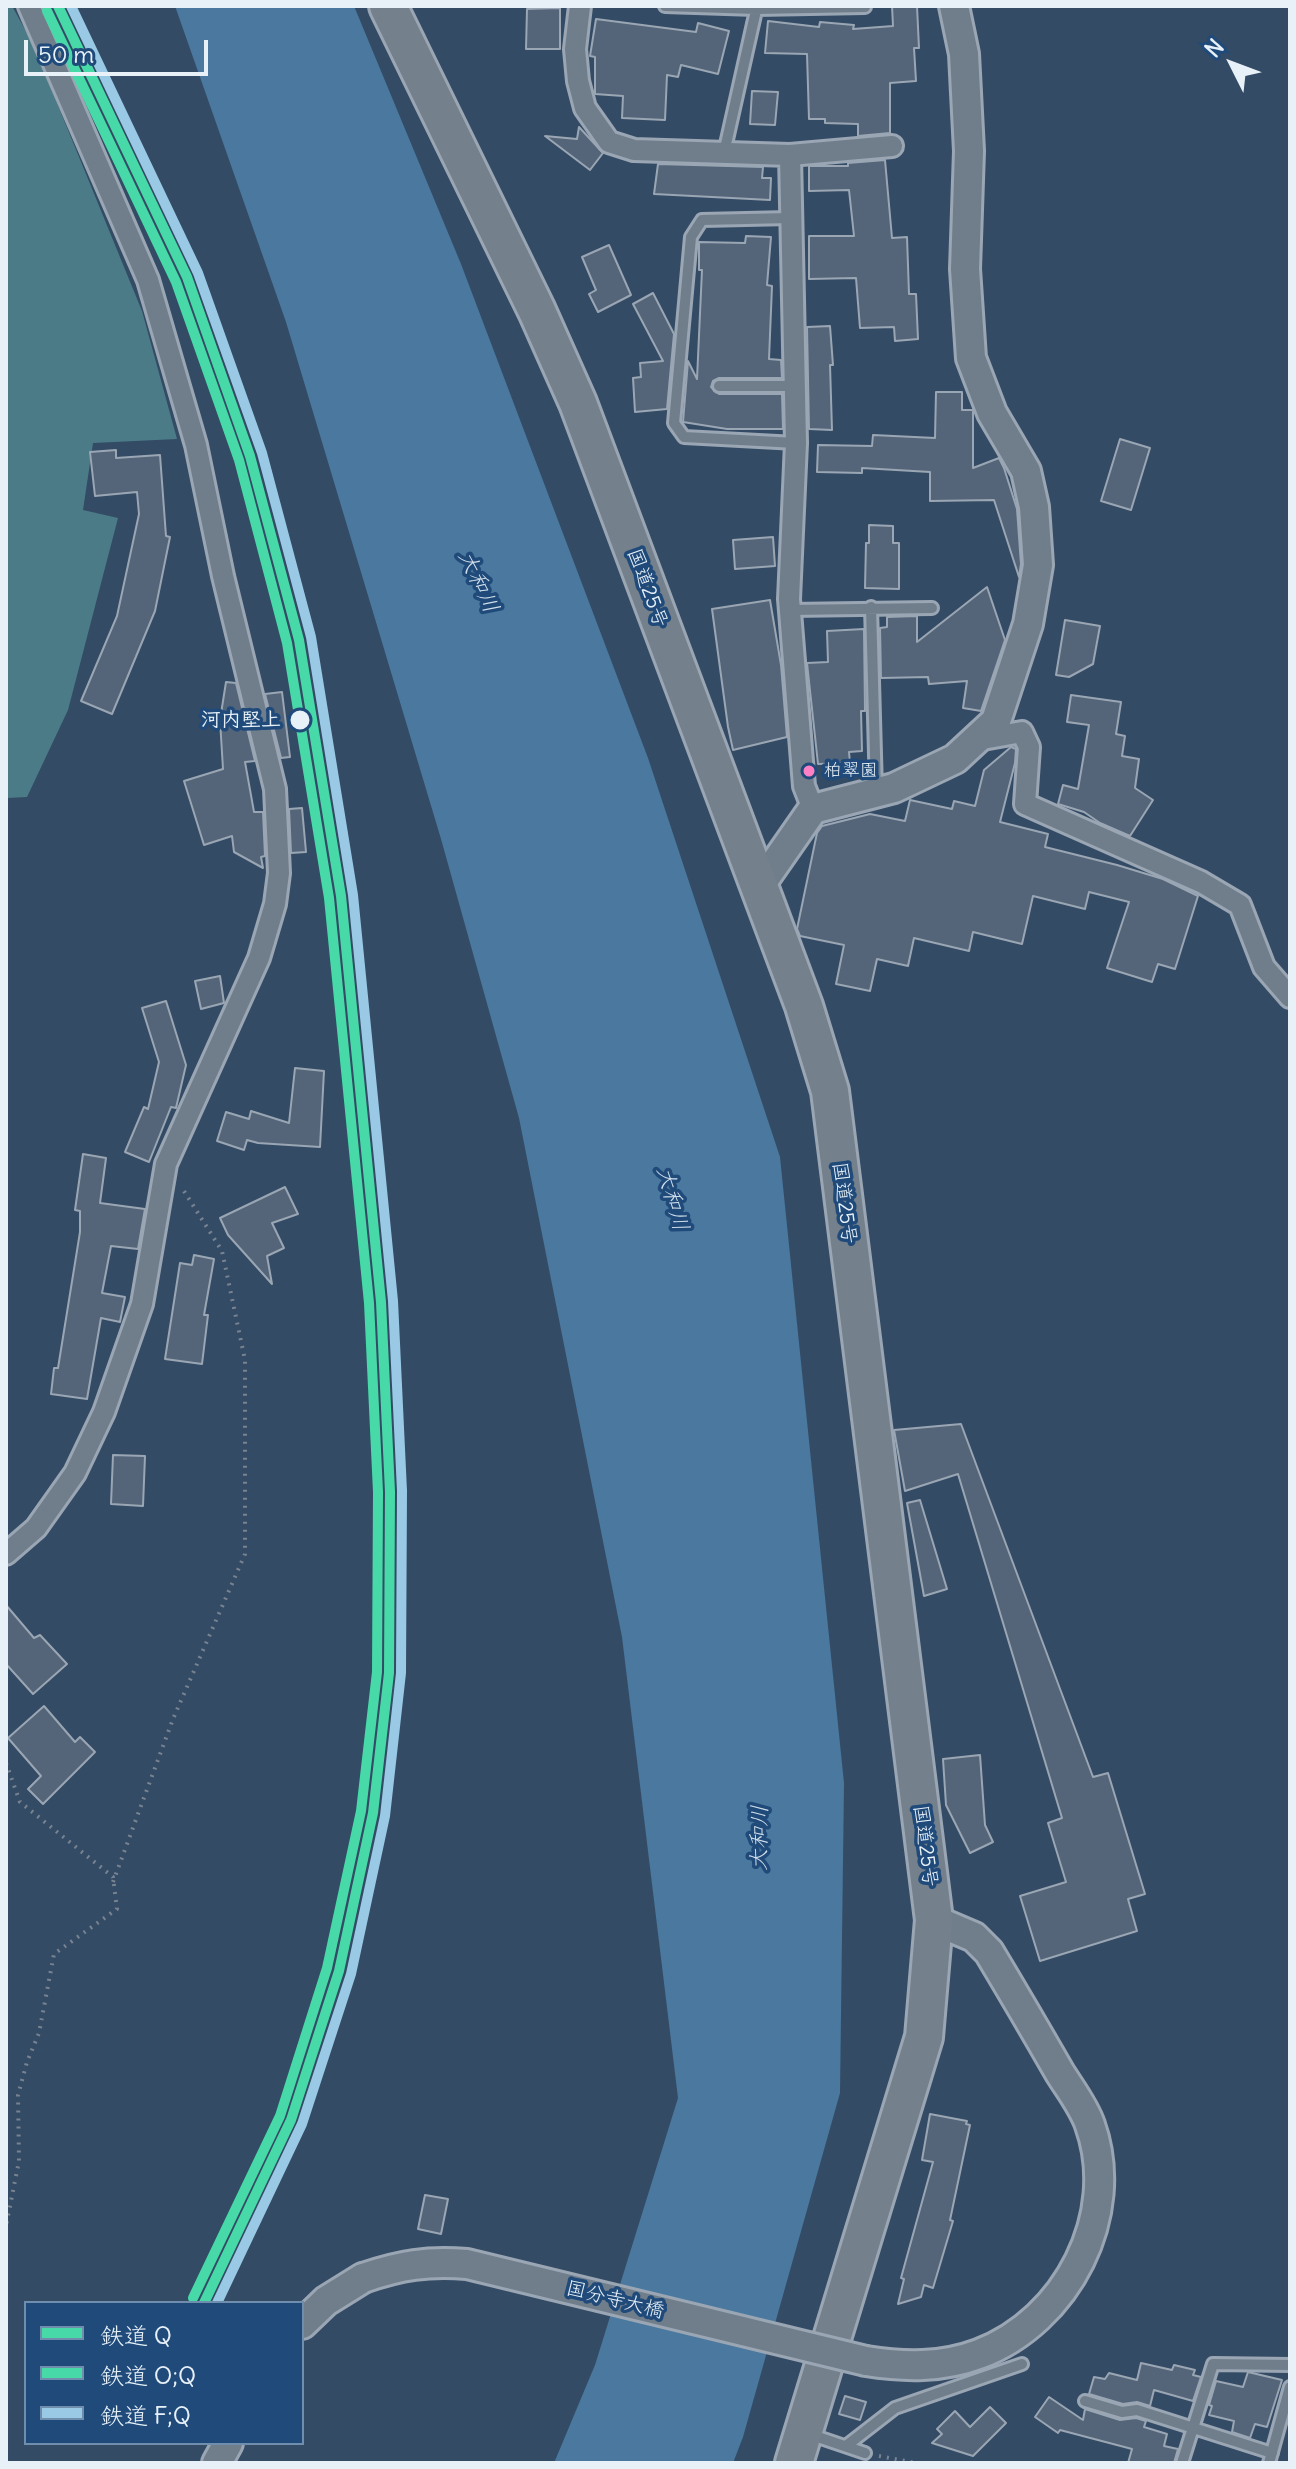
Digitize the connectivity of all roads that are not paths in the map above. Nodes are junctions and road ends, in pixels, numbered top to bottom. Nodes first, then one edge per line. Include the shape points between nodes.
1 (29, 6) edge
2 (388, 6) edge
3 (580, 6) edge
4 (665, 6) edge
5 (954, 6) edge
6 (865, 7) edge
7 (756, 8) edge
8 (892, 146) dead end
9 (724, 153) junction
10 (790, 155) junction
11 (790, 218) junction
12 (719, 386) dead end
13 (795, 386) junction
14 (796, 443) junction
15 (871, 607) junction
16 (932, 608) dead end
17 (790, 610) junction
18 (975, 741) junction
19 (876, 793) junction
20 (813, 809) junction
21 (758, 888) junction
22 (1290, 997) edge
23 (6, 1554) edge
24 (934, 1920) junction
25 (304, 2322) edge
26 (1022, 2364) dead end
27 (1290, 2365) edge
28 (1290, 2387) edge
29 (1085, 2401) dead end
30 (1192, 2428) junction
31 (227, 2445) edge
32 (846, 2446) junction
33 (798, 2447) edge
34 (865, 2453) road end
35 (1270, 2458) edge
36 (217, 2463) edge
37 (1182, 2463) edge

1 - 23 street via 148,280 196,445 275,789 279,873 259,958 166,1164 142,1304 104,1412 75,1473 36,1528
2 - 21 highway, 国道25号 via 578,403
3 - 9 street via 578,81 585,108 609,142 634,150
4 - 7 lane
5 - 18 street via 964,54 969,151 965,269 971,358 992,413 1026,471 1038,565 1028,624 996,721
6 - 7 lane
7 - 9 lane
8 - 10 street
9 - 10 street
10 - 11 street
11 - 13 street
11 - 14 lane via 702,220 691,237 674,423 684,437
12 - 13 lane
13 - 14 street
14 - 17 street
15 - 16 lane
15 - 17 lane
15 - 19 lane
17 - 20 street via 804,786
18 - 19 street via 955,759
18 - 22 street via 1022,732 1029,747 1025,804 1201,882 1240,905 1264,967
19 - 20 street
20 - 21 street
21 - 24 highway, 国道25号 via 830,1091
24 - 25 street, 国分寺大橋, bridge via 974,1937 989,1952 1090,2124 1099,2165 1098,2204 1070,2282 1012,2337 980,2354 941,2364 901,2366 467,2264 432,2262 363,2278
24 - 33 highway, 国道25号 via 924,2037
26 - 32 lane via 895,2408
27 - 30 lane via 1213,2364
28 - 35 lane
29 - 30 lane
30 - 35 lane
30 - 37 lane
31 - 36 street
32 - 33 lane
32 - 34 lane

